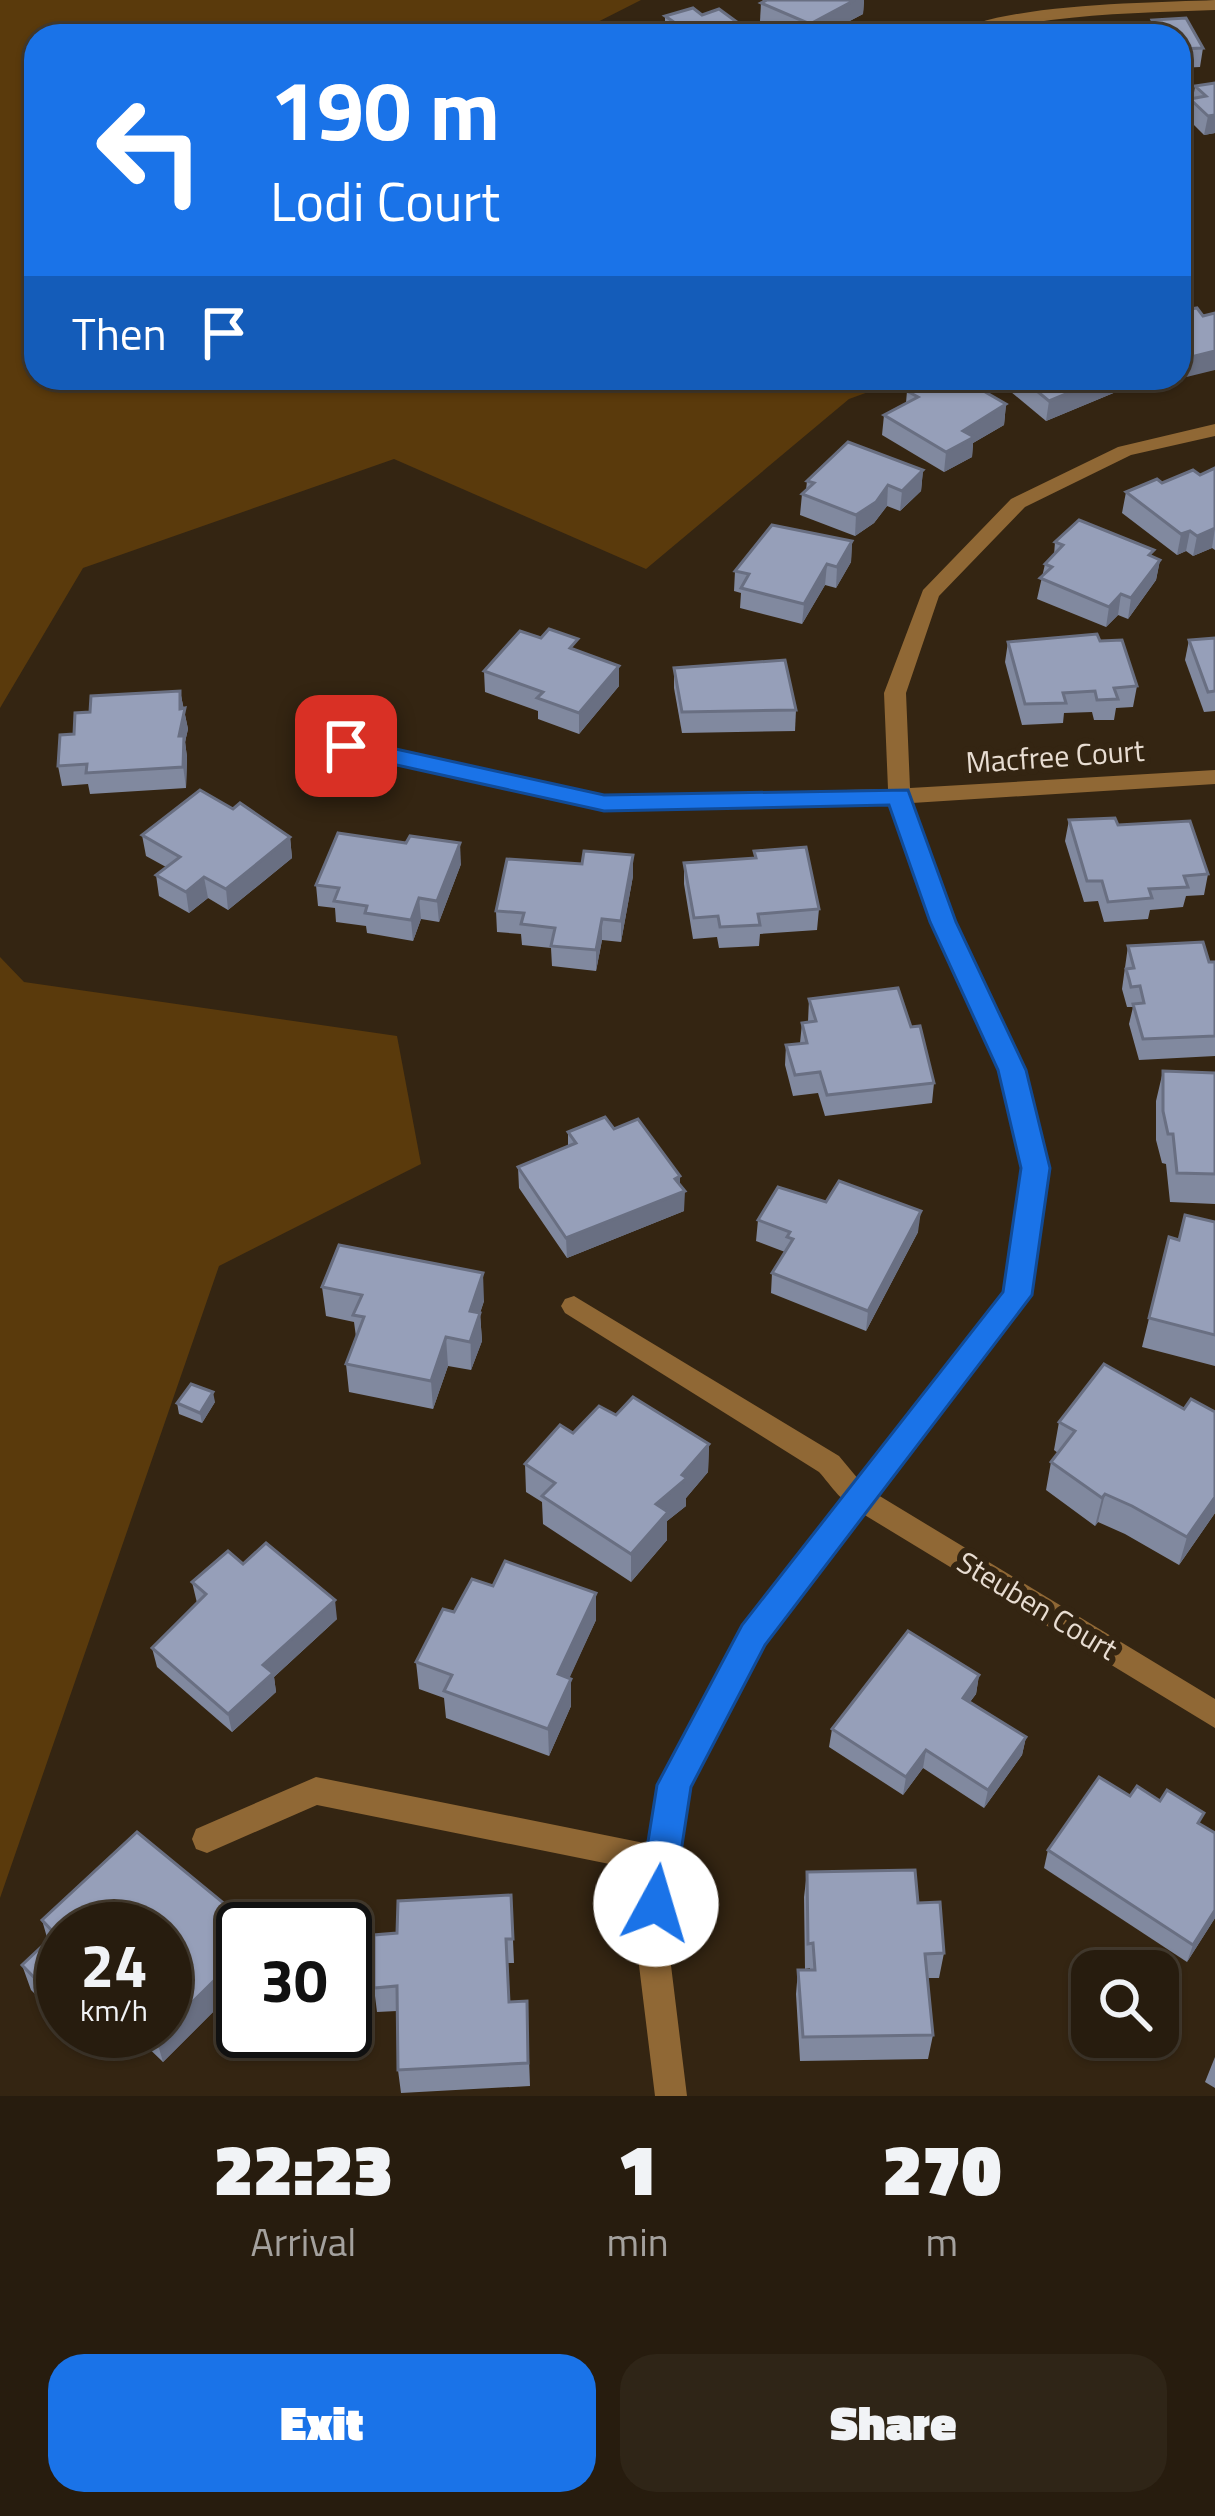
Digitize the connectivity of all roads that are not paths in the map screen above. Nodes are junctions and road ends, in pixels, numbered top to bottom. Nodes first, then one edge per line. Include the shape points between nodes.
1 (1215, 5) edge
2 (994, 24) edge
3 (1215, 430) edge
4 (346, 746) dead end
5 (1215, 777) edge
6 (899, 796) junction
7 (574, 1306) dead end
8 (860, 1498) junction
9 (1215, 1715) edge
10 (207, 1839) dead end
11 (659, 1860) junction
12 (670, 2096) edge

1 - 2 street via 1066,11
3 - 6 street via 1125,452 1018,502 931,593 895,693
4 - 6 street, Macfree Court via 604,803
5 - 6 street, Macfree Court
6 - 8 street via 943,922 1012,1070 1036,1168 1017,1295
7 - 8 street, Steuben Court via 829,1464
8 - 9 street, Steuben Court
8 - 11 street via 753,1635 674,1785
10 - 11 street via 316,1791
11 - 12 street via 653,1949

